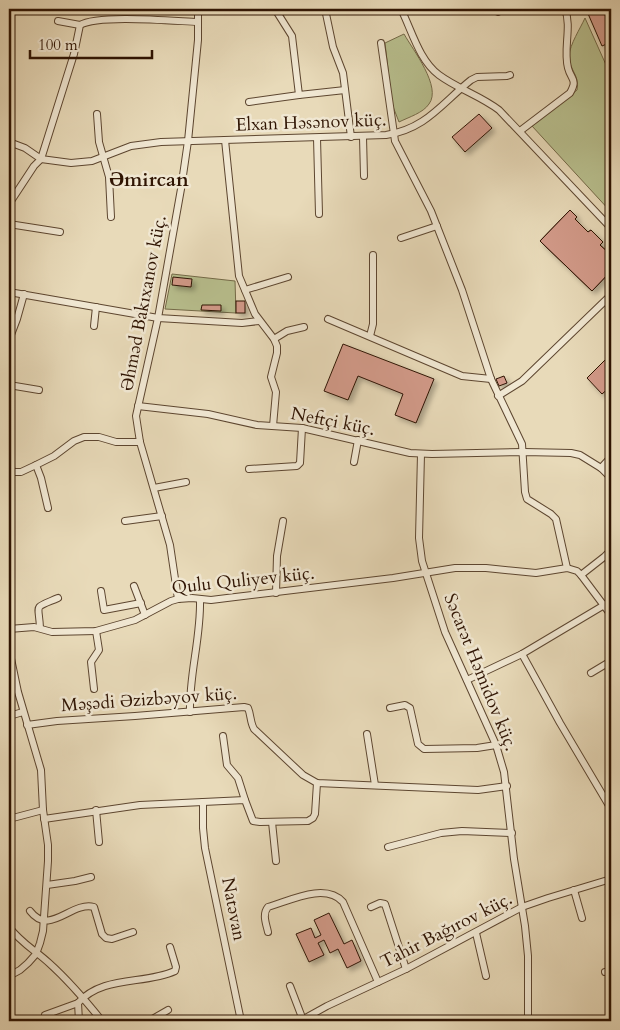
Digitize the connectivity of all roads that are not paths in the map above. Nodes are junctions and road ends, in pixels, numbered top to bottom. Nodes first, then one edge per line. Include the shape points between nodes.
1 (198, 9) edge
2 (275, 9) edge
3 (325, 9) edge
4 (564, 9) edge
5 (404, 11) edge
6 (58, 21) dead end
7 (198, 22) junction
8 (80, 24) junction
9 (381, 43) dead end
10 (510, 74) dead end
11 (461, 88) junction
12 (345, 90) junction
13 (299, 95) junction
14 (249, 102) dead end
15 (97, 114) dead end
16 (520, 131) junction
17 (394, 134) junction
18 (351, 137) junction
19 (363, 137) junction
20 (317, 138) junction
21 (226, 140) junction
22 (188, 141) junction
23 (9, 142) edge
24 (104, 157) junction
25 (41, 159) junction
26 (364, 176) dead end
27 (9, 204) edge
28 (319, 214) dead end
29 (111, 217) dead end
30 (9, 224) edge
31 (437, 226) junction
32 (611, 228) edge
33 (60, 232) dead end
34 (400, 238) dead end
35 (373, 255) dead end
36 (288, 277) dead end
37 (245, 290) junction
38 (9, 292) edge
39 (24, 294) junction
40 (611, 295) edge
41 (96, 307) junction
42 (158, 318) junction
43 (328, 319) dead end
44 (259, 322) junction
45 (94, 326) dead end
46 (304, 327) dead end
47 (370, 336) junction
48 (274, 339) junction
49 (9, 340) edge
50 (491, 380) junction
51 (9, 385) edge
52 (38, 390) dead end
53 (498, 396) junction
54 (138, 406) junction
55 (273, 426) junction
56 (302, 428) junction
57 (358, 440) junction
58 (140, 442) junction
59 (524, 452) junction
60 (421, 454) junction
61 (611, 457) edge
62 (354, 462) dead end
63 (36, 465) junction
64 (9, 467) edge
65 (601, 468) junction
66 (249, 469) dead end
67 (611, 478) edge
68 (186, 482) dead end
69 (154, 488) junction
70 (48, 508) dead end
71 (162, 516) junction
72 (125, 521) dead end
73 (283, 521) dead end
74 (611, 550) edge
75 (566, 568) junction
76 (426, 573) junction
77 (581, 575) junction
78 (134, 586) dead end
79 (101, 591) dead end
80 (276, 593) junction
81 (58, 598) dead end
82 (178, 599) junction
83 (200, 600) junction
84 (611, 600) edge
85 (141, 603) junction
86 (605, 605) junction
87 (145, 615) junction
88 (611, 615) edge
89 (9, 628) edge
90 (40, 628) junction
91 (96, 631) junction
92 (9, 649) edge
93 (522, 654) junction
94 (611, 661) edge
95 (591, 673) dead end
96 (467, 680) junction
97 (94, 690) dead end
98 (390, 708) dead end
99 (23, 712) junction
100 (190, 712) junction
101 (9, 716) edge
102 (27, 725) junction
103 (367, 734) dead end
104 (224, 736) dead end
105 (496, 745) junction
106 (317, 782) junction
107 (375, 785) junction
108 (506, 786) junction
109 (245, 800) junction
110 (203, 802) junction
111 (611, 809) edge
112 (43, 810) junction
113 (96, 810) junction
114 (9, 819) edge
115 (44, 819) junction
116 (272, 822) junction
117 (512, 833) junction
118 (99, 842) dead end
119 (388, 847) dead end
120 (276, 861) dead end
121 (91, 877) dead end
122 (611, 879) edge
123 (47, 885) junction
124 (574, 890) junction
125 (371, 907) dead end
126 (522, 907) junction
127 (30, 911) dead end
128 (582, 918) dead end
129 (43, 921) junction
130 (9, 927) edge
131 (133, 932) dead end
132 (268, 932) dead end
133 (476, 933) junction
134 (170, 947) dead end
135 (36, 954) junction
136 (406, 969) junction
137 (9, 976) edge
138 (486, 976) dead end
139 (378, 982) junction
140 (290, 986) dead end
141 (83, 997) junction
142 (78, 1003) junction
143 (168, 1010) dead end
144 (45, 1015) dead end
145 (302, 1020) edge
146 (528, 1020) edge
147 (79, 1021) edge
148 (102, 1021) edge
149 (149, 1021) edge
150 (241, 1021) edge
151 (518, 1021) edge

1 - 7 street, Əhməd Bakıxanov küç.
2 - 13 street via 292,36
3 - 12 street
4 - 16 street via 573,88
5 - 11 street via 428,64
6 - 8 street
7 - 8 street via 121,19
7 - 22 street, Əhməd Bakıxanov küç.
8 - 25 street via 74,54
9 - 17 street
10 - 11 street, Elxan Həsənov küç. via 477,77
11 - 16 street via 491,104
11 - 17 street, Elxan Həsənov küç. via 433,115
12 - 13 street
12 - 18 street
13 - 14 street
15 - 24 street via 99,142
16 - 32 street
17 - 19 street, Elxan Həsənov küç.
17 - 31 street
18 - 19 street, Elxan Həsənov küç.
18 - 20 street, Elxan Həsənov küç.
19 - 26 street
20 - 21 street, Elxan Həsənov küç.
20 - 28 street
21 - 22 street, Elxan Həsənov küç.
21 - 37 street via 238,269
22 - 24 street, Elxan Həsənov küç. via 142,144
22 - 42 street, Əhməd Bakıxanov küç.
23 - 25 street, Elxan Həsənov küç.
24 - 25 street, Elxan Həsənov küç. via 82,163
24 - 29 street via 110,186
25 - 27 street
30 - 33 street
31 - 34 street
31 - 50 street
35 - 47 street via 373,324
36 - 37 street
37 - 44 street
38 - 39 street
39 - 41 street
39 - 49 street
40 - 53 street via 522,381
41 - 42 street
41 - 45 street
42 - 44 street
42 - 54 street, Əhməd Bakıxanov küç.
43 - 47 street
44 - 48 street
46 - 48 street via 287,331
47 - 50 street via 462,376
48 - 55 street via 277,353 271,378 276,392
50 - 53 street
51 - 52 street
53 - 59 street
54 - 55 street, Neftçi küç.
54 - 58 street, Əhməd Bakıxanov küç. via 136,416
55 - 56 street, Neftçi küç.
56 - 57 street, Neftçi küç.
56 - 66 street via 300,463 297,466
57 - 60 street, Neftçi küç.
57 - 62 street
58 - 63 street via 84,437
58 - 69 street, Əhməd Bakıxanov küç.
59 - 60 street, Neftçi küç.
59 - 65 street, Neftçi küç. via 571,453
59 - 75 street via 527,499 556,519
60 - 76 street, Səcarət Həmidov küç. via 419,538
61 - 65 street
63 - 64 street via 22,472 14,472
63 - 70 street
65 - 67 street, Neftçi küç.
68 - 69 street
69 - 71 street, Əhməd Bakıxanov küç.
71 - 72 street
71 - 82 street, Əhməd Bakıxanov küç.
73 - 80 street via 277,556
74 - 77 street
75 - 76 street, Qulu Quliyev küç. via 536,573 455,568
75 - 77 street
76 - 80 street, Qulu Quliyev küç.
76 - 96 street, Səcarət Həmidov küç. via 445,632
77 - 86 street
78 - 85 street
79 - 85 street via 104,610
80 - 83 street, Qulu Quliyev küç.
81 - 90 street via 37,610
82 - 83 street, Qulu Quliyev küç.
82 - 87 street, Qulu Quliyev küç.
83 - 100 street
84 - 86 street
85 - 87 street
86 - 88 street
86 - 93 street
87 - 91 street, Qulu Quliyev küç.
89 - 90 street, Qulu Quliyev küç.
90 - 91 street, Qulu Quliyev küç. via 52,632
91 - 97 street via 99,650 91,662
92 - 99 street
93 - 96 street
93 - 111 street
94 - 95 street
96 - 105 street, Səcarət Həmidov küç.
98 - 105 street via 405,705 410,708 418,744 424,749
99 - 101 street
99 - 102 street
100 - 102 street, Məşədi Əzizbəyov küç. via 57,720
100 - 106 street, Məşədi Əzizbəyov küç. via 248,708 254,729 303,775
102 - 112 street via 41,770
103 - 107 street
104 - 109 street via 227,765 238,778
105 - 108 street, Səcarət Həmidov küç.
106 - 107 street, Məşədi Əzizbəyov küç.
106 - 116 street via 313,818
107 - 108 street, Məşədi Əzizbəyov küç. via 478,790
108 - 117 street, Səcarət Həmidov küç.
109 - 110 street
109 - 116 street via 254,820
110 - 113 street
110 - 150 street, Natəvan via 206,848
112 - 114 street
112 - 115 street
113 - 115 street
113 - 118 street
115 - 123 street via 48,846
116 - 120 street
117 - 119 street via 441,832
117 - 126 street, Səcarət Həmidov küç.
121 - 123 street
122 - 124 street, Tahir Bağırov küç.
123 - 129 street
124 - 126 street, Tahir Bağırov küç.
124 - 128 street
125 - 136 street via 385,904
126 - 133 street, Tahir Bağırov küç.
126 - 146 street, Səcarət Həmidov küç. via 528,956
127 - 129 street
129 - 131 street via 90,906 94,908 106,938
129 - 135 street
130 - 135 street
132 - 139 street via 264,916 268,907 308,894 334,895 343,902
133 - 136 street, Tahir Bağırov küç.
133 - 138 street
134 - 141 street via 175,971 115,983
135 - 137 street
135 - 141 street
136 - 139 street, Tahir Bağırov küç.
139 - 145 street, Tahir Bağırov küç.
140 - 145 street
141 - 142 street
141 - 148 street
142 - 144 street
142 - 147 street
143 - 149 street
146 - 151 street

